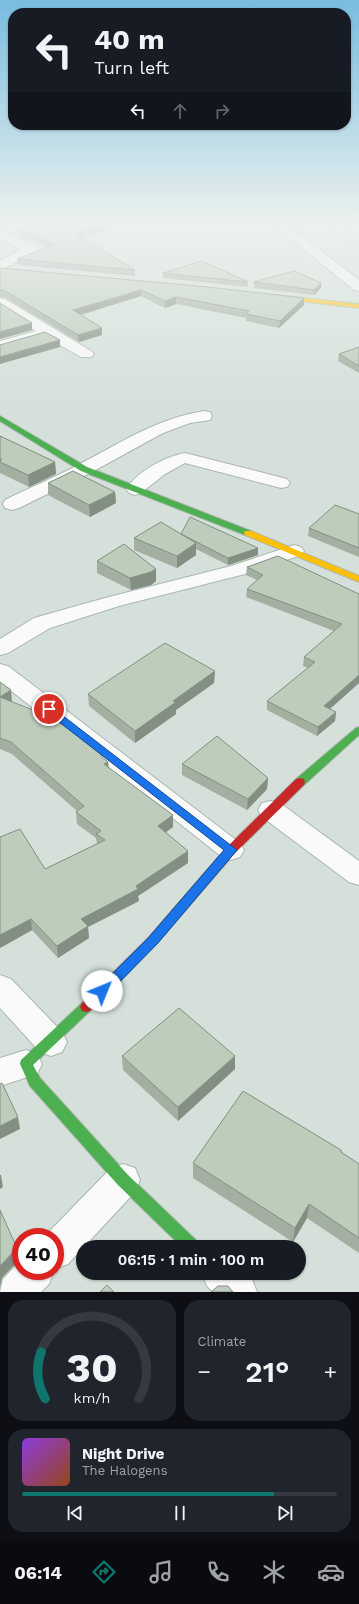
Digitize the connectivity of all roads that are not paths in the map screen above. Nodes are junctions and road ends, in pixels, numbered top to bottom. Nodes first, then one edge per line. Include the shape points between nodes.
1 (268, 296) edge
2 (0, 302) edge
3 (359, 306) edge
4 (48, 332) junction
5 (0, 346) edge
6 (86, 354) dead end
7 (204, 416) dead end
8 (0, 418) edge
9 (84, 469) junction
10 (281, 483) dead end
11 (134, 489) junction
12 (12, 504) dead end
13 (294, 551) junction
14 (359, 579) edge
15 (0, 648) edge
16 (0, 671) edge
17 (359, 730) edge
18 (271, 810) junction
19 (231, 850) junction
20 (359, 875) edge
21 (0, 988) edge
22 (51, 1042) junction
23 (13, 1068) edge
24 (124, 1180) junction
25 (186, 1240) edge
26 (64, 1242) edge
27 (27, 1280) edge
28 (227, 1280) edge
29 (16, 1292) edge
30 (239, 1292) edge

1 - 3 street
2 - 4 street
4 - 5 street
4 - 6 street
7 - 9 street via 186,417 162,426
8 - 9 street
9 - 11 street
9 - 12 street
10 - 11 street via 185,458 169,464
11 - 13 street
13 - 14 street
13 - 15 street via 238,570 112,602 42,624
16 - 19 street
17 - 18 street via 312,770
18 - 19 street
18 - 20 street
19 - 22 street via 153,940
21 - 22 street
22 - 23 street via 29,1060
23 - 24 street via 35,1082
24 - 25 street
24 - 26 street
27 - 29 street
28 - 30 street

